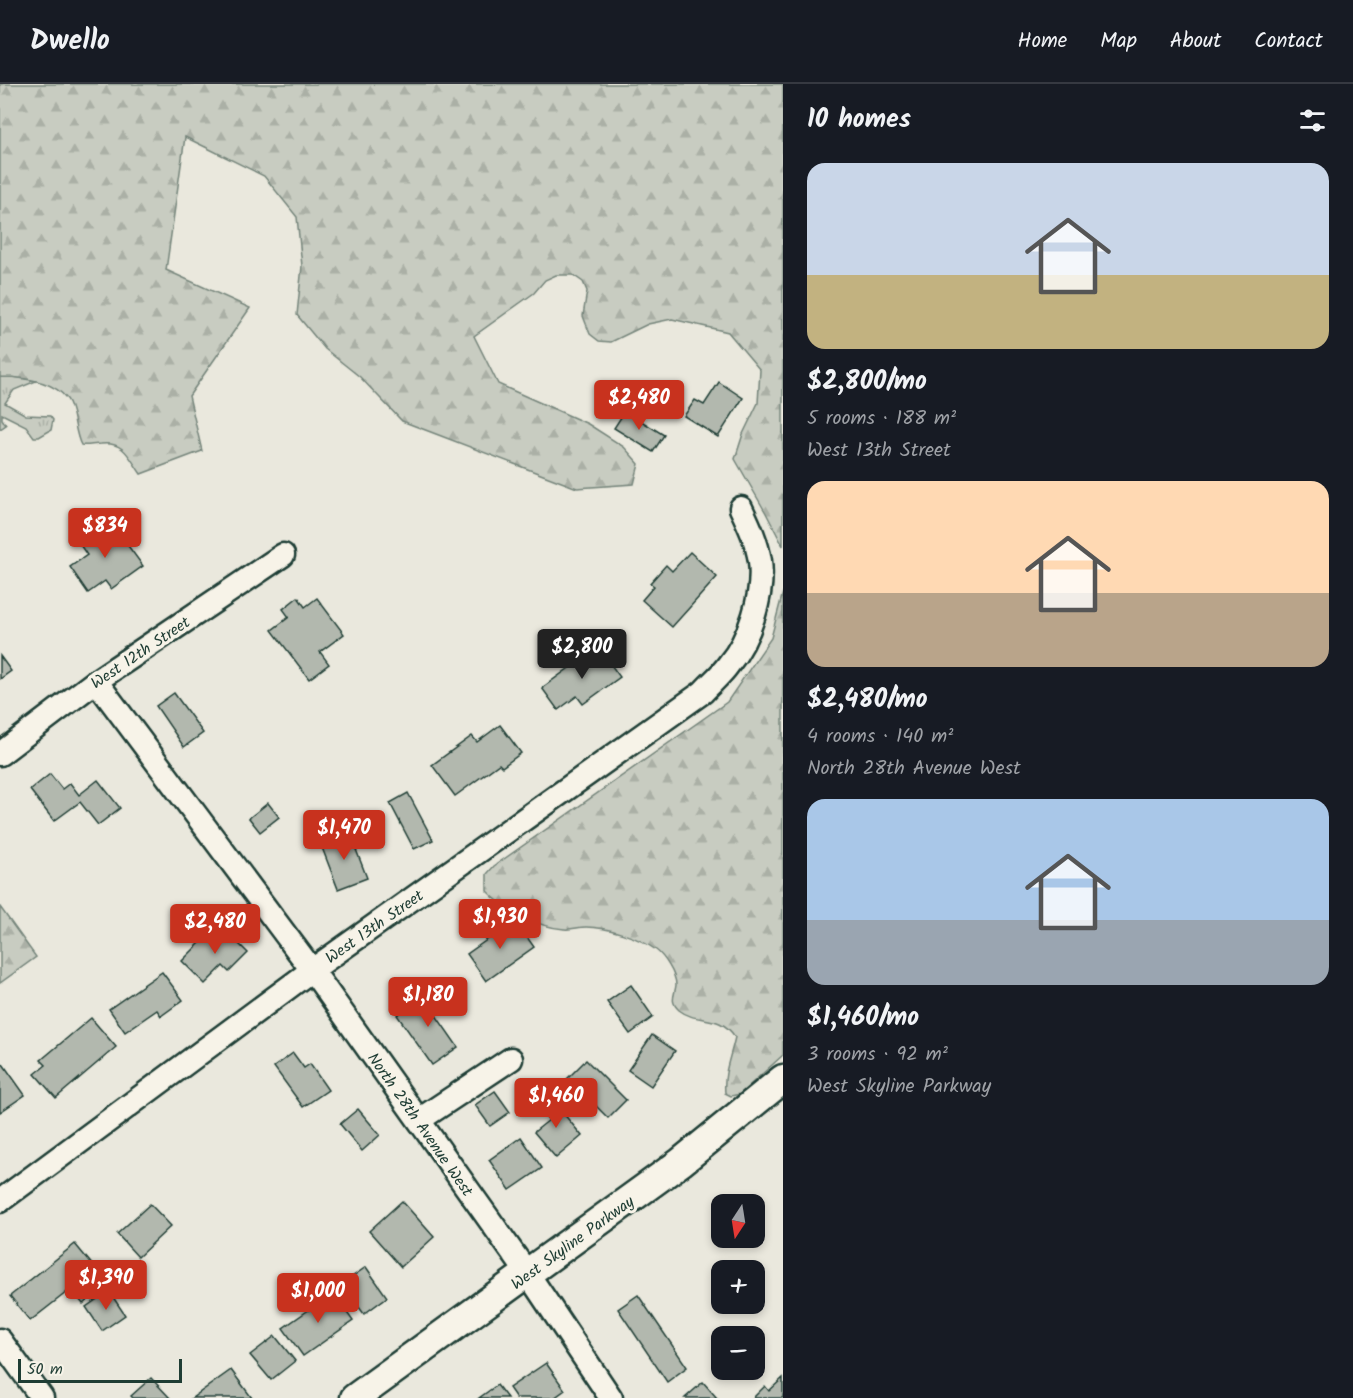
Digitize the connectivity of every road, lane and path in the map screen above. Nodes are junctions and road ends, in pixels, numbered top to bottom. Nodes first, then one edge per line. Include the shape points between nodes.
1 (741, 508) dead end
2 (283, 555) dead end
3 (96, 681) junction
4 (0, 754) edge
5 (312, 970) junction
6 (511, 1059) dead end
7 (783, 1079) edge
8 (419, 1120) junction
9 (0, 1201) edge
10 (528, 1274) junction
11 (0, 1340) edge
12 (42, 1398) edge
13 (355, 1398) edge
14 (611, 1398) edge

1 - 5 street, West 13th Street via 760,560 757,603 741,647 703,692
2 - 3 street, West 12th Street
3 - 4 street, West 12th Street
3 - 5 street, North 28th Avenue West
5 - 8 street, North 28th Avenue West
5 - 9 street, West 13th Street
6 - 8 street
7 - 10 street, West Skyline Parkway via 681,1162
8 - 10 street, North 28th Avenue West
10 - 13 street, West Skyline Parkway
10 - 14 street, North 28th Avenue West
11 - 12 street

